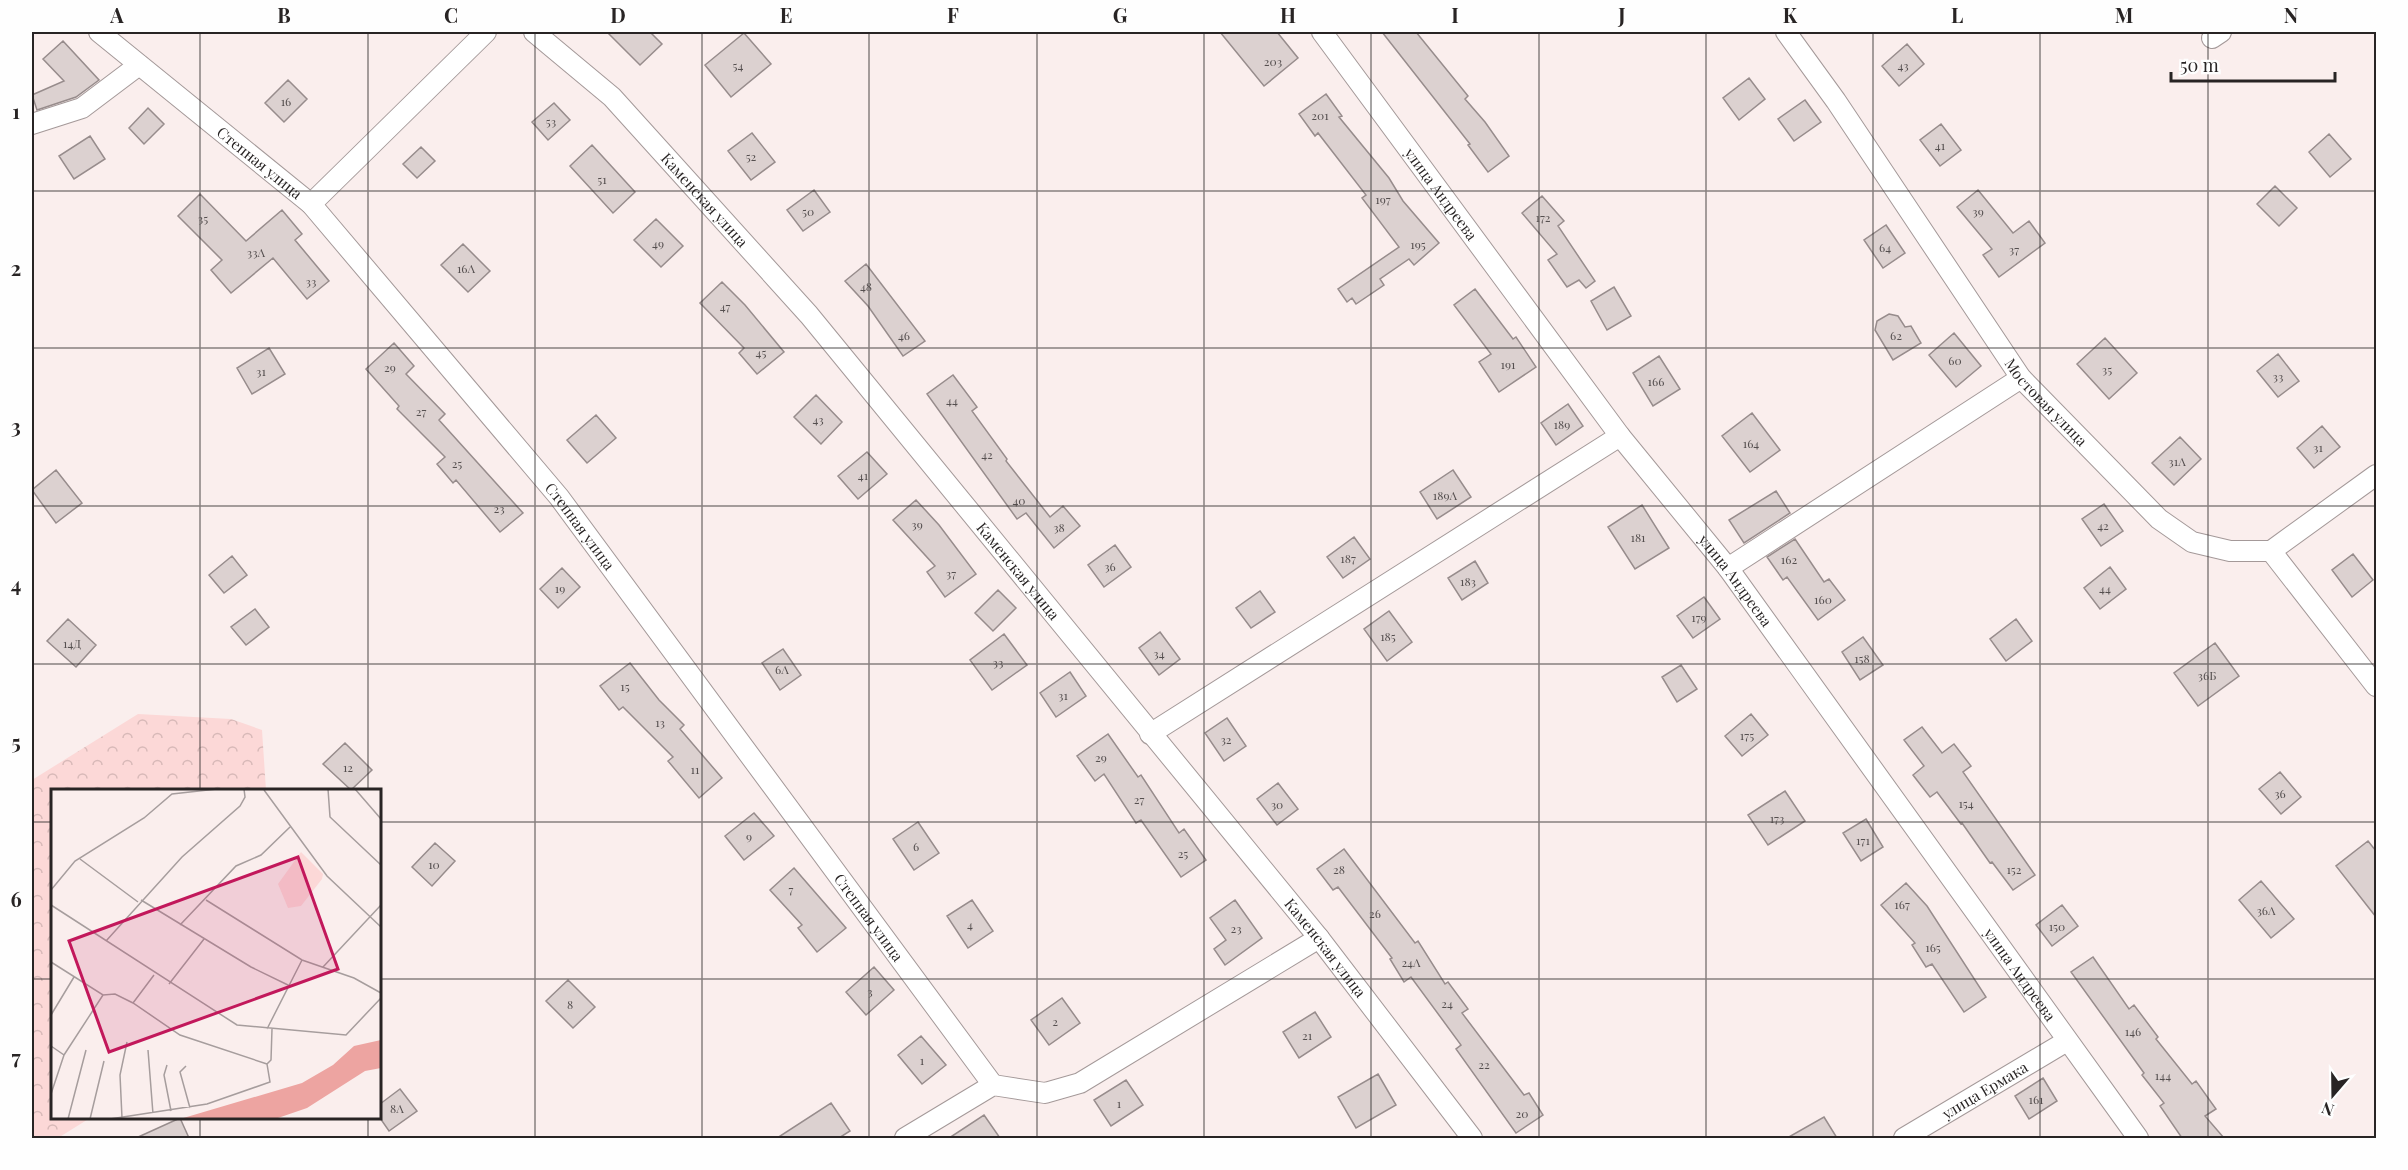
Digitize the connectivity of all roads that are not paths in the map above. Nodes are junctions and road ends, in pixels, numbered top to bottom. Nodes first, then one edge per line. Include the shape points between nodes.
1 (99, 32) edge
2 (486, 32) edge
3 (534, 32) edge
4 (1322, 32) edge
5 (1786, 32) edge
6 (139, 65) junction
7 (32, 124) edge
8 (311, 204) junction
9 (2021, 378) junction
10 (1620, 436) junction
11 (2376, 475) edge
12 (2271, 550) junction
13 (1728, 568) junction
14 (2376, 686) edge
15 (1150, 734) junction
16 (1319, 938) junction
17 (2067, 1041) junction
18 (993, 1084) junction
19 (905, 1138) edge
20 (1472, 1138) edge
21 (1904, 1138) edge
22 (2138, 1138) edge

1 - 6 street, Степная улица
2 - 8 street
3 - 15 street, Каменская улица via 612,97 808,315
4 - 10 street, улица Андреева
5 - 9 street, Мостовая улица
6 - 7 street via 82,108
6 - 8 street, Степная улица
8 - 18 street, Степная улица via 559,497
9 - 12 street, Мостовая улица via 2158,519 2192,542 2230,551
9 - 13 street
10 - 13 street, улица Андреева
10 - 15 street
11 - 12 street
12 - 14 street
13 - 17 street, улица Андреева
15 - 16 street, Каменская улица
16 - 18 street via 1080,1083 1045,1094
16 - 20 street, Каменская улица
17 - 21 street, улица Ермака
17 - 22 street, улица Андреева
18 - 19 street

